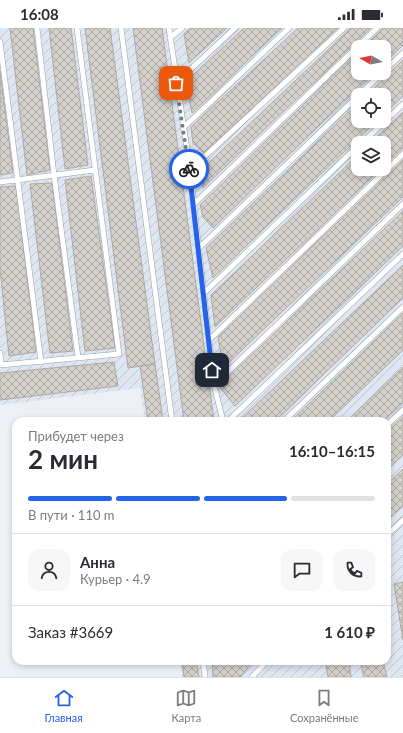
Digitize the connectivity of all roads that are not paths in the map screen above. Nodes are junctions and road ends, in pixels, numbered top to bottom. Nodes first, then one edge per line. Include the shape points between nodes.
1 (37, 28) edge
2 (77, 28) edge
3 (121, 28) edge
4 (169, 28) edge
5 (182, 28) edge
6 (235, 28) edge
7 (289, 28) edge
8 (344, 28) edge
9 (377, 28) edge
10 (170, 38) junction
11 (0, 42) edge
12 (403, 53) edge
13 (391, 64) edge
14 (374, 80) edge
15 (176, 83) junction
16 (366, 88) edge
17 (351, 102) edge
18 (403, 104) edge
19 (183, 128) junction
20 (369, 136) edge
21 (351, 153) edge
22 (403, 154) edge
23 (95, 170) junction
24 (190, 170) junction
25 (54, 174) junction
26 (18, 180) junction
27 (0, 182) edge
28 (194, 204) junction
29 (403, 204) edge
30 (199, 248) junction
31 (403, 254) edge
32 (204, 293) junction
33 (403, 307) edge
34 (209, 340) junction
35 (0, 353) edge
36 (78, 358) junction
37 (41, 362) junction
38 (1, 365) edge
39 (214, 385) junction
40 (403, 410) edge
41 (171, 417) edge
42 (222, 417) edge
43 (232, 417) edge
44 (288, 417) edge
45 (391, 421) edge
46 (403, 520) edge
47 (391, 531) edge
48 (204, 665) edge
49 (263, 665) edge
50 (205, 677) edge
51 (252, 677) edge

1 - 25 lane
2 - 23 lane
3 - 41 lane
4 - 10 lane
5 - 10 lane
6 - 15 lane
7 - 19 lane
8 - 24 lane
9 - 28 lane
10 - 15 lane
11 - 26 lane
12 - 13 lane
14 - 16 lane
15 - 19 lane
17 - 30 lane
18 - 20 lane
19 - 24 lane
21 - 32 lane
22 - 34 lane
23 - 25 lane
23 - 36 lane via 118,354
24 - 28 lane
25 - 26 lane
25 - 36 lane
26 - 27 lane
26 - 37 lane
28 - 30 lane
29 - 39 lane
30 - 32 lane
31 - 43 lane
32 - 34 lane
33 - 44 lane
34 - 39 lane
35 - 38 lane
36 - 37 lane
37 - 38 lane
39 - 42 lane
40 - 45 lane
46 - 47 lane
48 - 50 lane
49 - 51 lane

